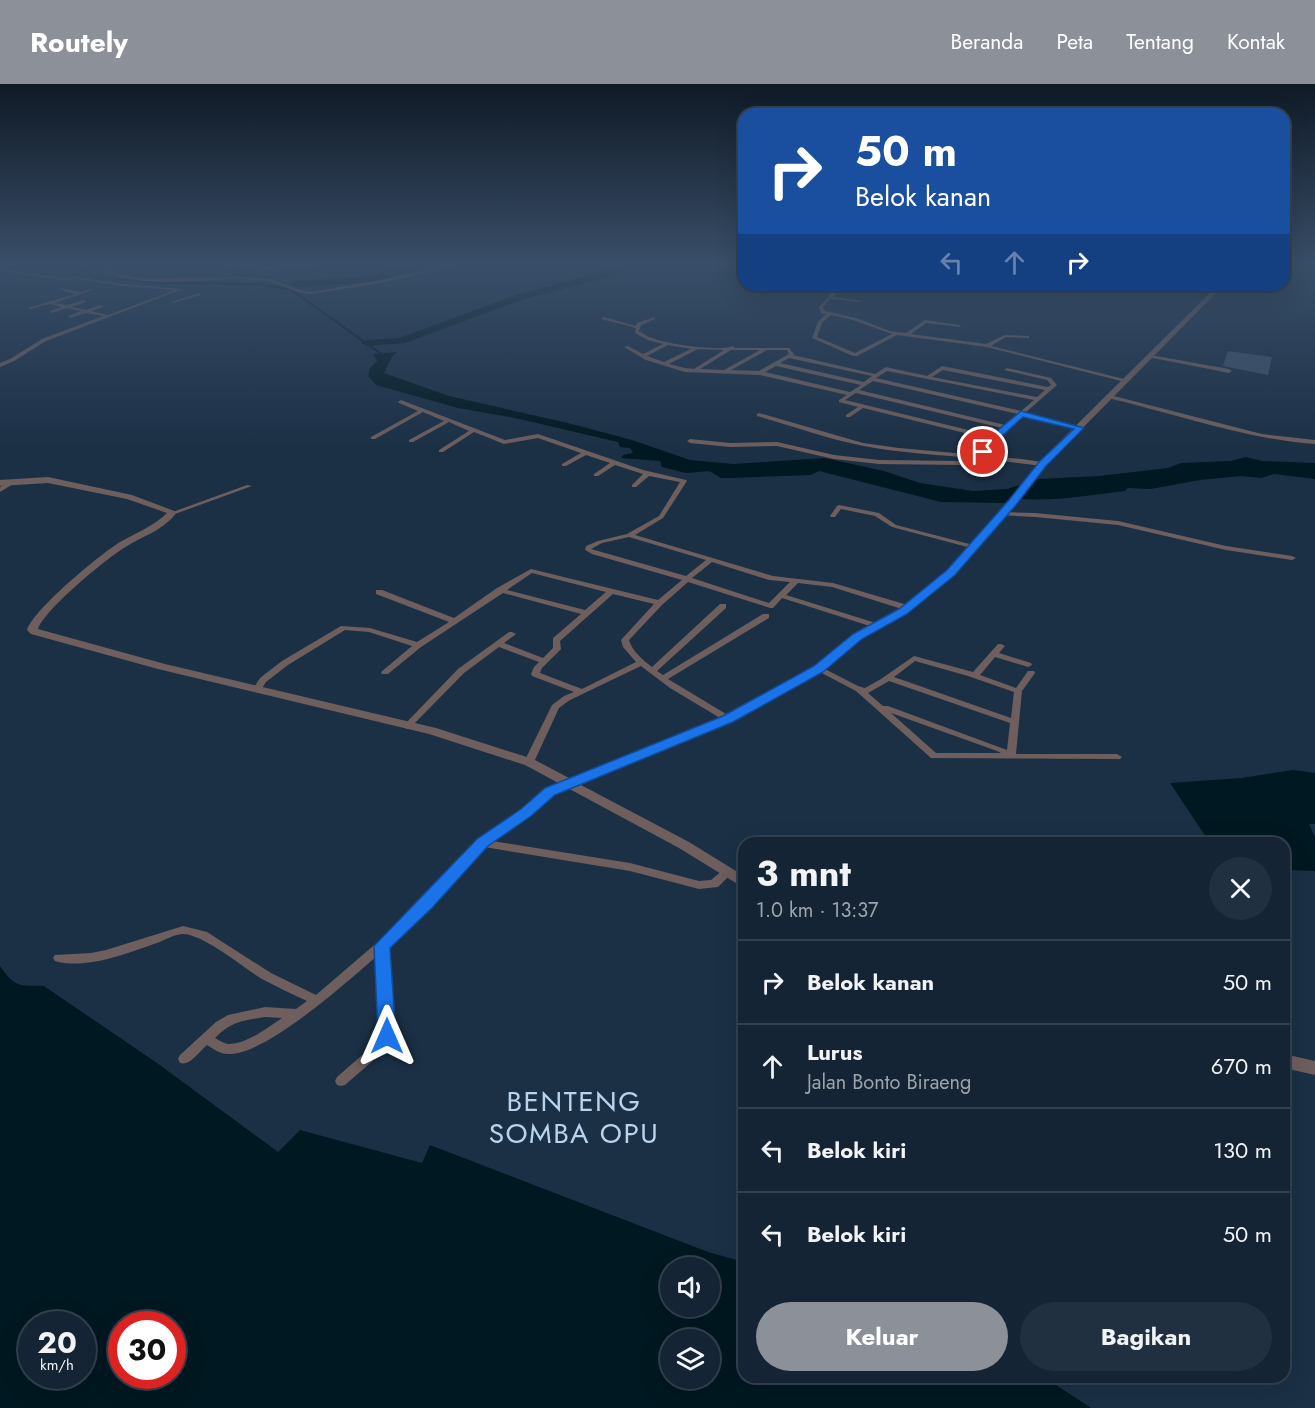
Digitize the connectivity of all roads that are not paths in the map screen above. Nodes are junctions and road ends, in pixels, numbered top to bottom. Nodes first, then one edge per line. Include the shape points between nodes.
1 (81, 326) edge
2 (617, 326) edge
3 (642, 326) edge
4 (819, 326) edge
5 (870, 326) edge
6 (919, 326) edge
7 (1180, 326) edge
8 (637, 329) junction
9 (897, 333) junction
10 (906, 335) junction
11 (1027, 337) dead end
12 (645, 338) junction
13 (668, 344) junction
14 (987, 346) junction
15 (698, 347) junction
16 (734, 347) junction
17 (767, 348) junction
18 (643, 356) junction
19 (789, 356) junction
20 (1150, 356) junction
21 (665, 364) junction
22 (776, 364) junction
23 (0, 365) edge
24 (1021, 366) dead end
25 (1007, 370) junction
26 (693, 371) junction
27 (1229, 371) dead end
28 (726, 372) junction
29 (760, 373) junction
30 (688, 376) dead end
31 (929, 376) junction
32 (990, 376) junction
33 (874, 377) junction
34 (1125, 380) junction
35 (865, 384) junction
36 (1049, 389) junction
37 (853, 392) junction
38 (1111, 395) junction
39 (1037, 399) junction
40 (401, 402) dead end
41 (862, 406) junction
42 (423, 410) junction
43 (1022, 413) junction
44 (759, 415) dead end
45 (848, 416) dead end
46 (449, 420) junction
47 (1081, 426) junction
48 (1006, 427) junction
49 (474, 430) junction
50 (373, 438) dead end
51 (994, 438) junction
52 (1315, 440) edge
53 (411, 441) dead end
54 (690, 441) dead end
55 (441, 451) dead end
56 (585, 453) junction
57 (985, 455) junction
58 (614, 463) junction
59 (1042, 464) junction
60 (564, 465) dead end
61 (647, 474) junction
62 (596, 475) dead end
63 (5, 484) edge
64 (249, 486) dead end
65 (634, 486) dead end
66 (0, 490) edge
67 (173, 513) junction
68 (1002, 514) junction
69 (833, 516) dead end
70 (629, 535) junction
71 (975, 547) junction
72 (1292, 558) dead end
73 (712, 560) junction
74 (687, 579) junction
75 (797, 580) junction
76 (500, 590) junction
77 (379, 592) dead end
78 (611, 592) junction
79 (782, 596) junction
80 (659, 603) junction
81 (723, 606) dead end
82 (908, 608) junction
83 (586, 614) junction
84 (765, 616) dead end
85 (454, 621) junction
86 (876, 626) junction
87 (512, 634) dead end
88 (499, 644) junction
89 (418, 645) junction
90 (1001, 646) dead end
91 (994, 654) junction
92 (544, 661) junction
93 (642, 662) junction
94 (818, 669) junction
95 (653, 670) junction
96 (386, 672) dead end
97 (972, 675) junction
98 (663, 678) junction
99 (888, 678) junction
100 (257, 689) junction
101 (860, 690) junction
102 (1018, 691) junction
103 (582, 692) junction
104 (878, 706) junction
105 (728, 719) junction
106 (1015, 722) junction
107 (407, 726) junction
108 (1011, 756) junction
109 (1117, 757) dead end
110 (529, 762) junction
111 (572, 784) junction
112 (482, 843) junction
113 (727, 873) junction
114 (738, 879) edge
115 (382, 946) junction
116 (60, 958) dead end
117 (317, 1001) junction
118 (298, 1014) junction
119 (206, 1038) junction
120 (184, 1059) dead end
121 (1290, 1062) edge
122 (1315, 1068) edge
123 (340, 1081) dead end

1 - 23 street via 44,340 15,360
2 - 8 street
3 - 8 street
4 - 9 street via 814,338 855,355
5 - 9 street
6 - 10 street
7 - 20 street
8 - 12 street
9 - 10 street
10 - 14 street
11 - 14 street via 1005,336
12 - 13 street
12 - 18 street via 626,347
13 - 15 street
13 - 18 street
14 - 34 street
15 - 16 street
15 - 21 street
16 - 17 street
16 - 26 street
17 - 19 street via 789,349
17 - 28 street
18 - 21 street
19 - 22 street
19 - 33 street
20 - 27 street
20 - 34 street
21 - 26 street
22 - 29 street
22 - 35 street
24 - 25 street
25 - 32 street
25 - 36 street via 1049,379 1053,385
26 - 28 street
26 - 30 street
28 - 29 street
29 - 37 street
31 - 32 street via 942,368
31 - 33 street via 886,369
31 - 39 street
32 - 36 street
33 - 35 street
33 - 43 street
34 - 38 street
35 - 37 street
36 - 39 street
37 - 41 street via 841,401
37 - 48 street
38 - 47 street
38 - 52 street via 1235,432
39 - 43 street
40 - 42 street
41 - 45 street
41 - 51 street
42 - 46 street
42 - 50 street
43 - 47 street
43 - 48 street
44 - 57 street via 866,445
46 - 49 street
46 - 53 street
47 - 59 street
48 - 51 street
49 - 55 street
49 - 56 street via 504,442 538,436
51 - 57 street
54 - 57 street via 777,444 879,462 963,463
56 - 58 street
56 - 60 street
57 - 59 street
58 - 61 street
58 - 62 street
59 - 68 street
61 - 65 street
61 - 70 street via 684,482 662,517
63 - 66 street
63 - 67 street via 48,480 147,501
64 - 67 street
67 - 100 street via 95,565 49,608 32,630
68 - 71 street
68 - 72 street via 1118,523 1226,548
69 - 71 street via 839,507 850,507 880,514 894,526
70 - 73 street
70 - 74 street via 592,544 587,549
71 - 82 street
73 - 74 street
73 - 75 street via 772,578
74 - 79 street via 769,606
74 - 80 street
75 - 79 street
75 - 82 street via 833,585
76 - 78 street via 534,571
76 - 83 street
76 - 85 street
77 - 85 street
78 - 80 street
78 - 83 street
79 - 86 street
80 - 93 street via 625,640 627,648
81 - 95 street
82 - 86 street
83 - 92 street via 556,640 557,649
84 - 98 street
85 - 89 street
86 - 94 street
87 - 88 street
88 - 92 street
88 - 107 street via 461,671
89 - 96 street
89 - 100 street via 370,630 336,631 276,669
90 - 91 street
91 - 97 street
91 - 102 street via 1029,669
92 - 103 street via 535,674
93 - 95 street
93 - 103 street
94 - 101 street
94 - 105 street
95 - 98 street
97 - 99 street via 915,658
97 - 102 street
98 - 105 street
99 - 101 street
99 - 106 street
100 - 107 street
101 - 104 street
102 - 106 street
103 - 110 street via 555,706
104 - 108 street
104 - 108 street via 934,756
105 - 111 street
106 - 108 street
107 - 110 street
108 - 109 street
110 - 111 street
111 - 112 street via 550,791
111 - 113 street
112 - 113 street via 639,868 699,885 714,885
112 - 115 street
113 - 114 street
115 - 117 street
115 - 123 street via 387,1036
116 - 117 street via 87,959 183,930 194,931 267,976
117 - 118 street
118 - 119 street via 247,1014 219,1025
118 - 119 street via 230,1049
119 - 120 street
121 - 122 street

